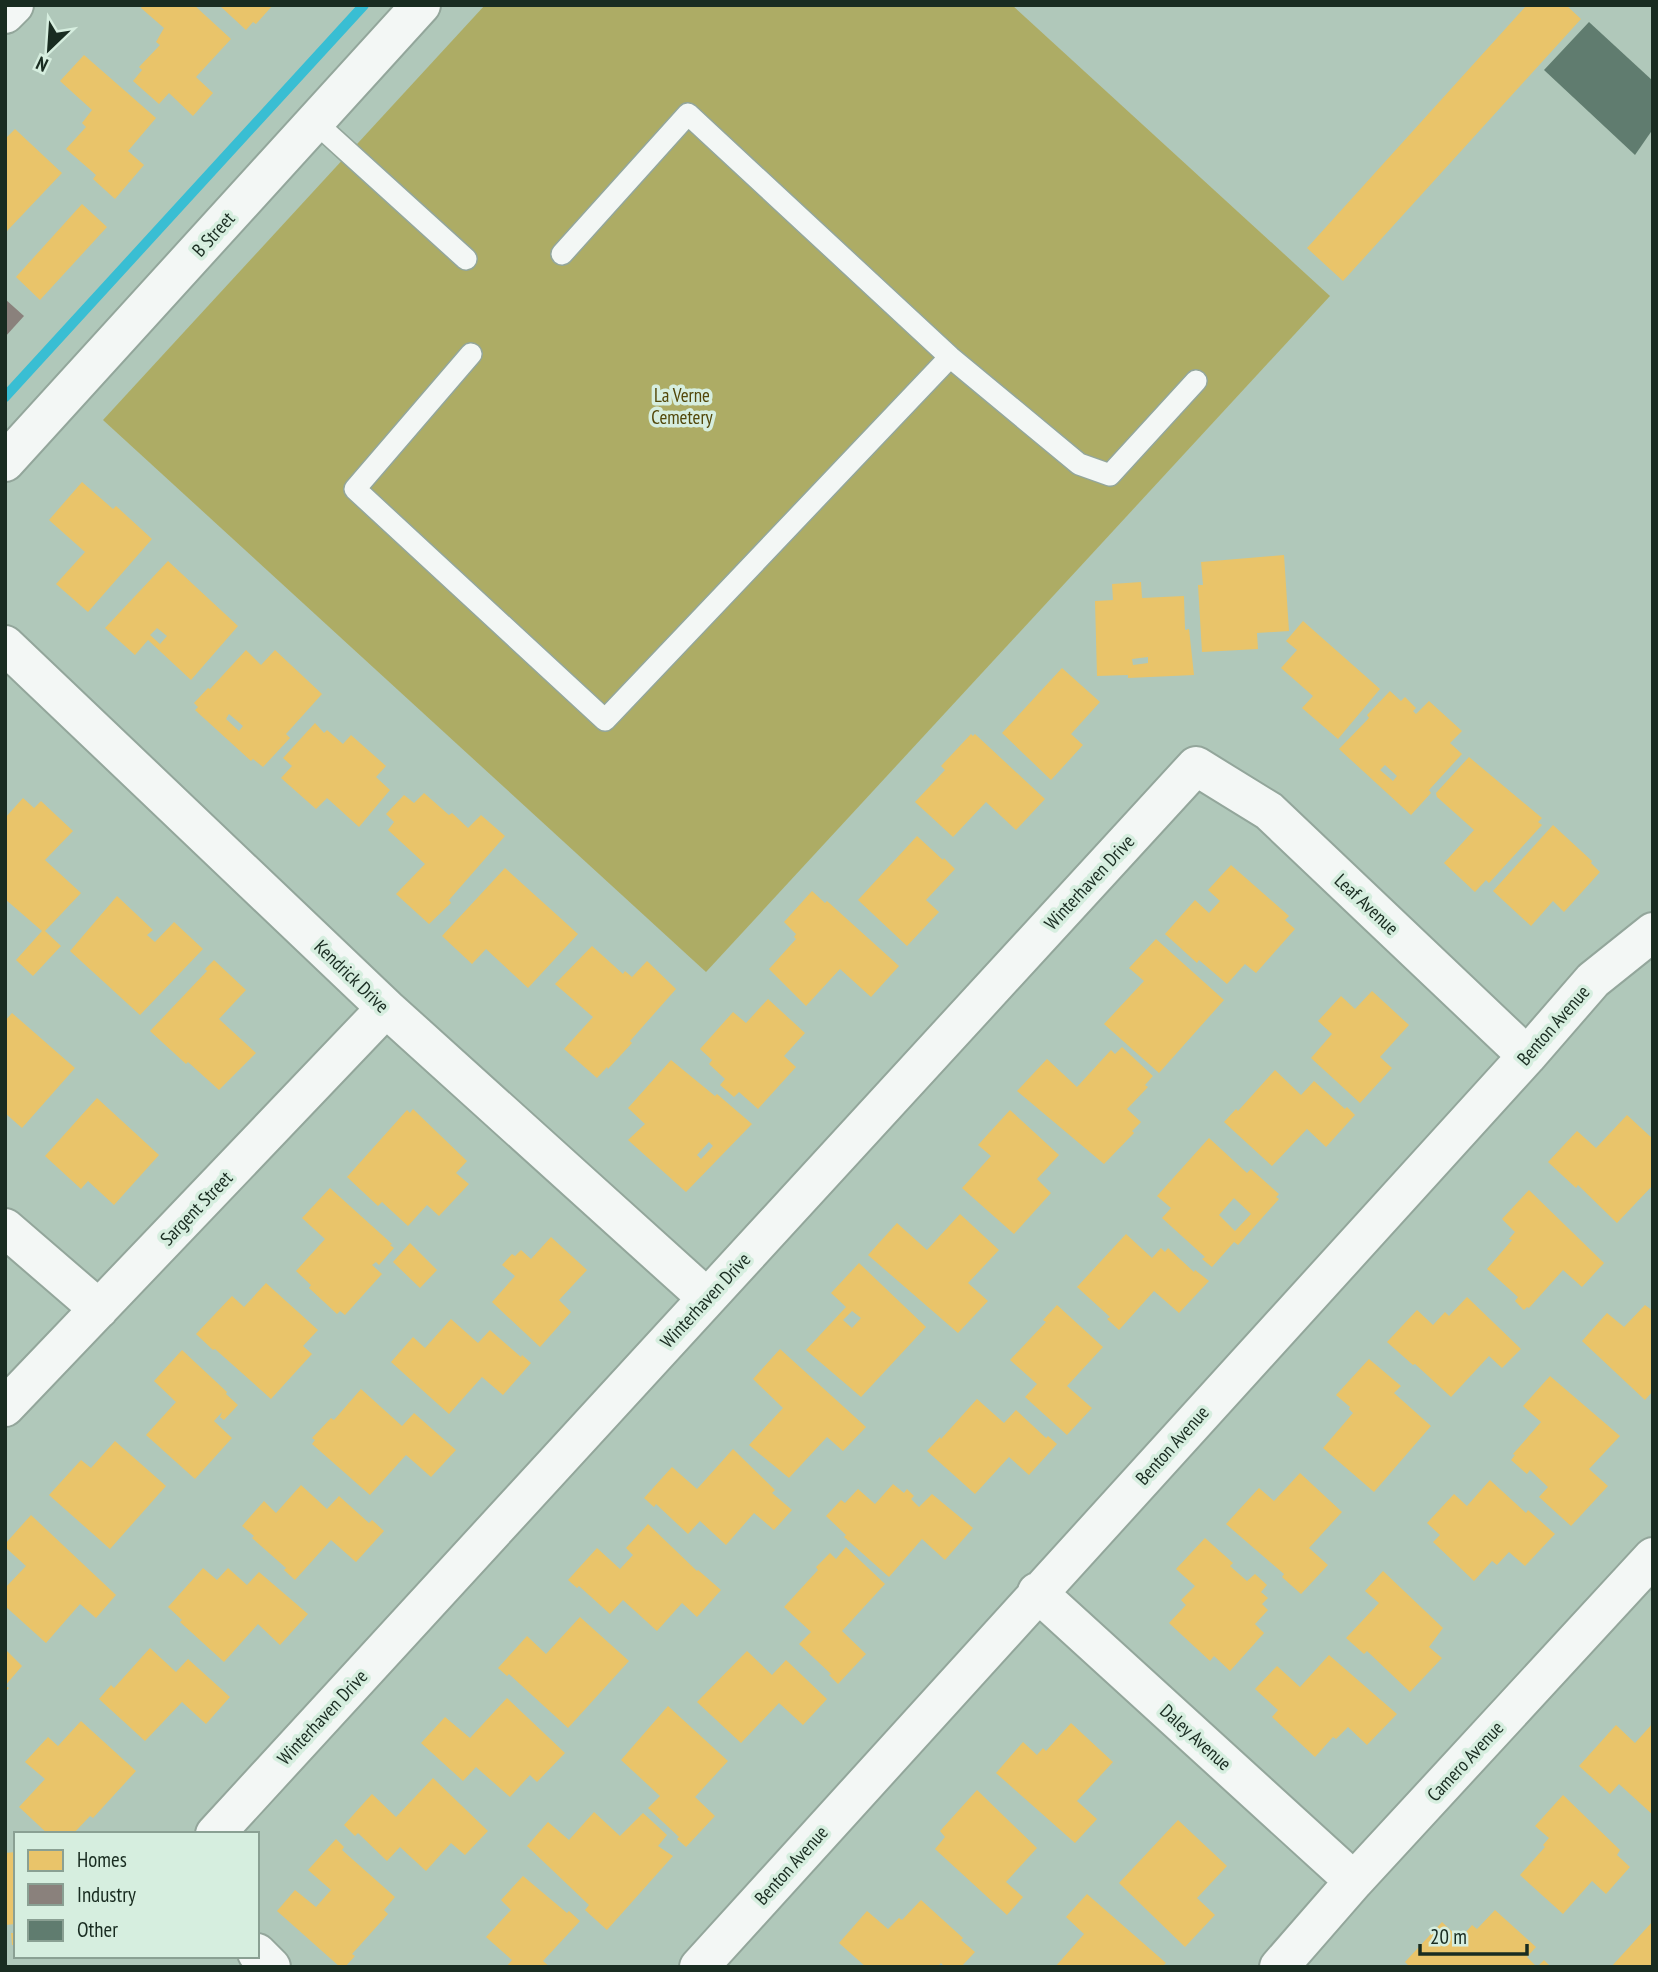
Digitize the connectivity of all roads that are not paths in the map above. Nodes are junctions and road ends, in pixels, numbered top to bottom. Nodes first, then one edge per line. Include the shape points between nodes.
1 (13, 5) edge
2 (421, 5) edge
3 (5, 14) edge
4 (315, 122) junction
5 (562, 254) dead end
6 (466, 259) dead end
7 (471, 354) dead end
8 (950, 357) junction
9 (1196, 381) dead end
10 (5, 462) edge
11 (5, 645) edge
12 (1196, 766) joint
13 (1653, 932) edge
14 (386, 1008) junction
15 (1527, 1056) junction
16 (5, 1228) edge
17 (707, 1298) junction
18 (99, 1309) junction
19 (5, 1408) edge
20 (1653, 1557) edge
21 (1037, 1592) junction
22 (217, 1832) edge
23 (1354, 1881) junction
24 (699, 1967) edge
25 (1279, 1967) edge

1 - 3 street
2 - 4 street, B Street
4 - 6 lane
4 - 10 street, B Street
5 - 8 lane via 688,114
7 - 8 lane via 355,489 605,720
8 - 9 lane via 1079,464 1110,475
11 - 14 street, Kendrick Drive
12 - 15 street, Leaf Avenue via 1269,811
12 - 17 street, Winterhaven Drive
13 - 15 street, Benton Avenue via 1593,980
14 - 17 street, Kendrick Drive
14 - 18 street, Sargent Street
15 - 21 street, Benton Avenue
16 - 18 street
17 - 22 street, Winterhaven Drive
18 - 19 street, Sargent Street
20 - 23 street, Camero Avenue
21 - 23 street, Daley Avenue
21 - 24 street, Benton Avenue
23 - 25 street, Camero Avenue

